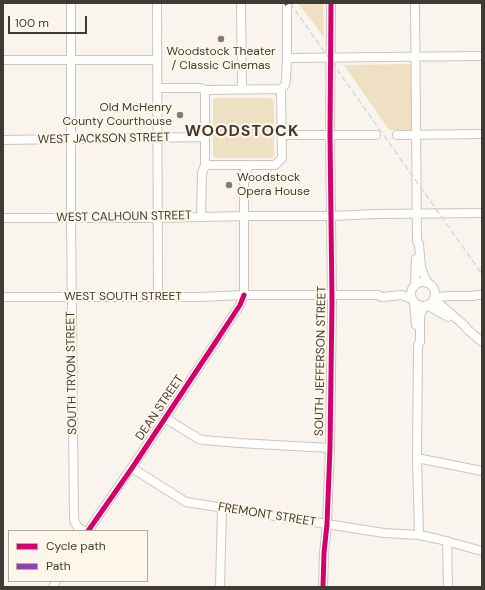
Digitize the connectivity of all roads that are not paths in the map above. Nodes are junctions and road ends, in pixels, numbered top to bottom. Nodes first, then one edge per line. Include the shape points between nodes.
1 (71, 3) edge
2 (157, 3) edge
3 (241, 3) edge
4 (288, 3) edge
5 (331, 3) edge
6 (415, 3) edge
7 (416, 56) junction
8 (482, 56) edge
9 (287, 58) junction
10 (331, 58) junction
11 (3, 60) edge
12 (71, 60) junction
13 (157, 60) junction
14 (157, 88) junction
15 (242, 89) junction
16 (281, 89) junction
17 (204, 90) junction
18 (416, 134) junction
19 (482, 134) edge
20 (282, 135) junction
21 (330, 135) junction
22 (376, 135) dead end
23 (397, 135) dead end
24 (205, 137) junction
25 (157, 138) junction
26 (71, 139) junction
27 (3, 140) edge
28 (205, 165) junction
29 (236, 165) junction
30 (250, 165) junction
31 (244, 173) junction
32 (416, 214) junction
33 (482, 214) edge
34 (201, 216) junction
35 (244, 216) junction
36 (331, 216) junction
37 (3, 218) edge
38 (71, 218) junction
39 (158, 218) junction
40 (417, 241) junction
41 (430, 285) junction
42 (414, 286) junction
43 (244, 294) junction
44 (332, 295) junction
45 (378, 295) junction
46 (479, 295) edge
47 (3, 297) edge
48 (72, 297) junction
49 (158, 297) junction
50 (434, 298) junction
51 (413, 300) junction
52 (426, 305) junction
53 (467, 329) junction
54 (482, 342) edge
55 (418, 345) junction
56 (166, 418) junction
57 (330, 448) junction
58 (417, 458) junction
59 (132, 468) junction
60 (482, 471) edge
61 (222, 508) junction
62 (327, 524) junction
63 (82, 530) edge
64 (89, 530) edge
65 (419, 535) junction
66 (447, 541) junction
67 (482, 551) edge
68 (220, 587) edge
69 (323, 587) edge
70 (448, 587) edge

1 - 12 street, SOUTH TRYON STREET
2 - 13 street
3 - 15 street
4 - 9 street
5 - 10 street, SOUTH JEFFERSON STREET
6 - 7 street
7 - 8 street
7 - 10 street
7 - 18 street
9 - 10 street
9 - 16 street via 286,80
10 - 21 street, SOUTH JEFFERSON STREET
11 - 12 street
12 - 13 street
12 - 26 street, SOUTH TRYON STREET
13 - 14 street
14 - 17 street
14 - 25 street
15 - 16 street
15 - 17 street
16 - 20 street
17 - 24 street
18 - 19 street
18 - 23 street
18 - 32 street
20 - 21 street
20 - 30 street via 282,158 275,165
21 - 22 street
21 - 36 street, SOUTH JEFFERSON STREET
24 - 25 street, WEST JACKSON STREET
24 - 28 street
25 - 26 street, WEST JACKSON STREET
25 - 39 street
26 - 27 street, WEST JACKSON STREET
26 - 38 street, SOUTH TRYON STREET
28 - 29 street
28 - 34 street via 202,173
29 - 30 street
29 - 31 street
30 - 31 street
31 - 35 street, DEAN STREET
32 - 33 street, WEST CALHOUN STREET
32 - 36 street, WEST CALHOUN STREET
32 - 40 street
34 - 35 street, WEST CALHOUN STREET
34 - 39 street, WEST CALHOUN STREET
35 - 36 street, WEST CALHOUN STREET
35 - 43 street, DEAN STREET
36 - 44 street, SOUTH JEFFERSON STREET
37 - 38 street, WEST CALHOUN STREET
38 - 39 street, WEST CALHOUN STREET
38 - 48 street, SOUTH TRYON STREET
39 - 49 street
40 - 41 street via 421,268
40 - 42 street
41 - 42 street via 420,282
41 - 46 street via 444,291
41 - 50 street via 434,290
42 - 45 street
42 - 51 street via 411,293
43 - 44 street, WEST SOUTH STREET
43 - 49 street, WEST SOUTH STREET
43 - 56 street, DEAN STREET via 240,305
44 - 45 street, WEST SOUTH STREET
44 - 57 street, SOUTH JEFFERSON STREET
45 - 51 street via 402,295
46 - 50 street
47 - 48 street, WEST SOUTH STREET
48 - 49 street, WEST SOUTH STREET
48 - 63 street, SOUTH TRYON STREET via 74,518 75,523
50 - 52 street
50 - 53 street
51 - 52 street via 419,305
51 - 55 street
52 - 53 street
52 - 55 street via 420,316
53 - 54 street
55 - 58 street
56 - 57 street via 203,440
56 - 59 street, DEAN STREET
57 - 62 street, SOUTH JEFFERSON STREET
58 - 60 street
58 - 65 street
59 - 61 street, FREMONT STREET via 186,502
59 - 64 street, DEAN STREET
61 - 62 street, FREMONT STREET
61 - 68 street
62 - 65 street, FREMONT STREET via 384,533
62 - 69 street, SOUTH JEFFERSON STREET
65 - 66 street, FREMONT STREET
66 - 67 street, FREMONT STREET
66 - 70 street

